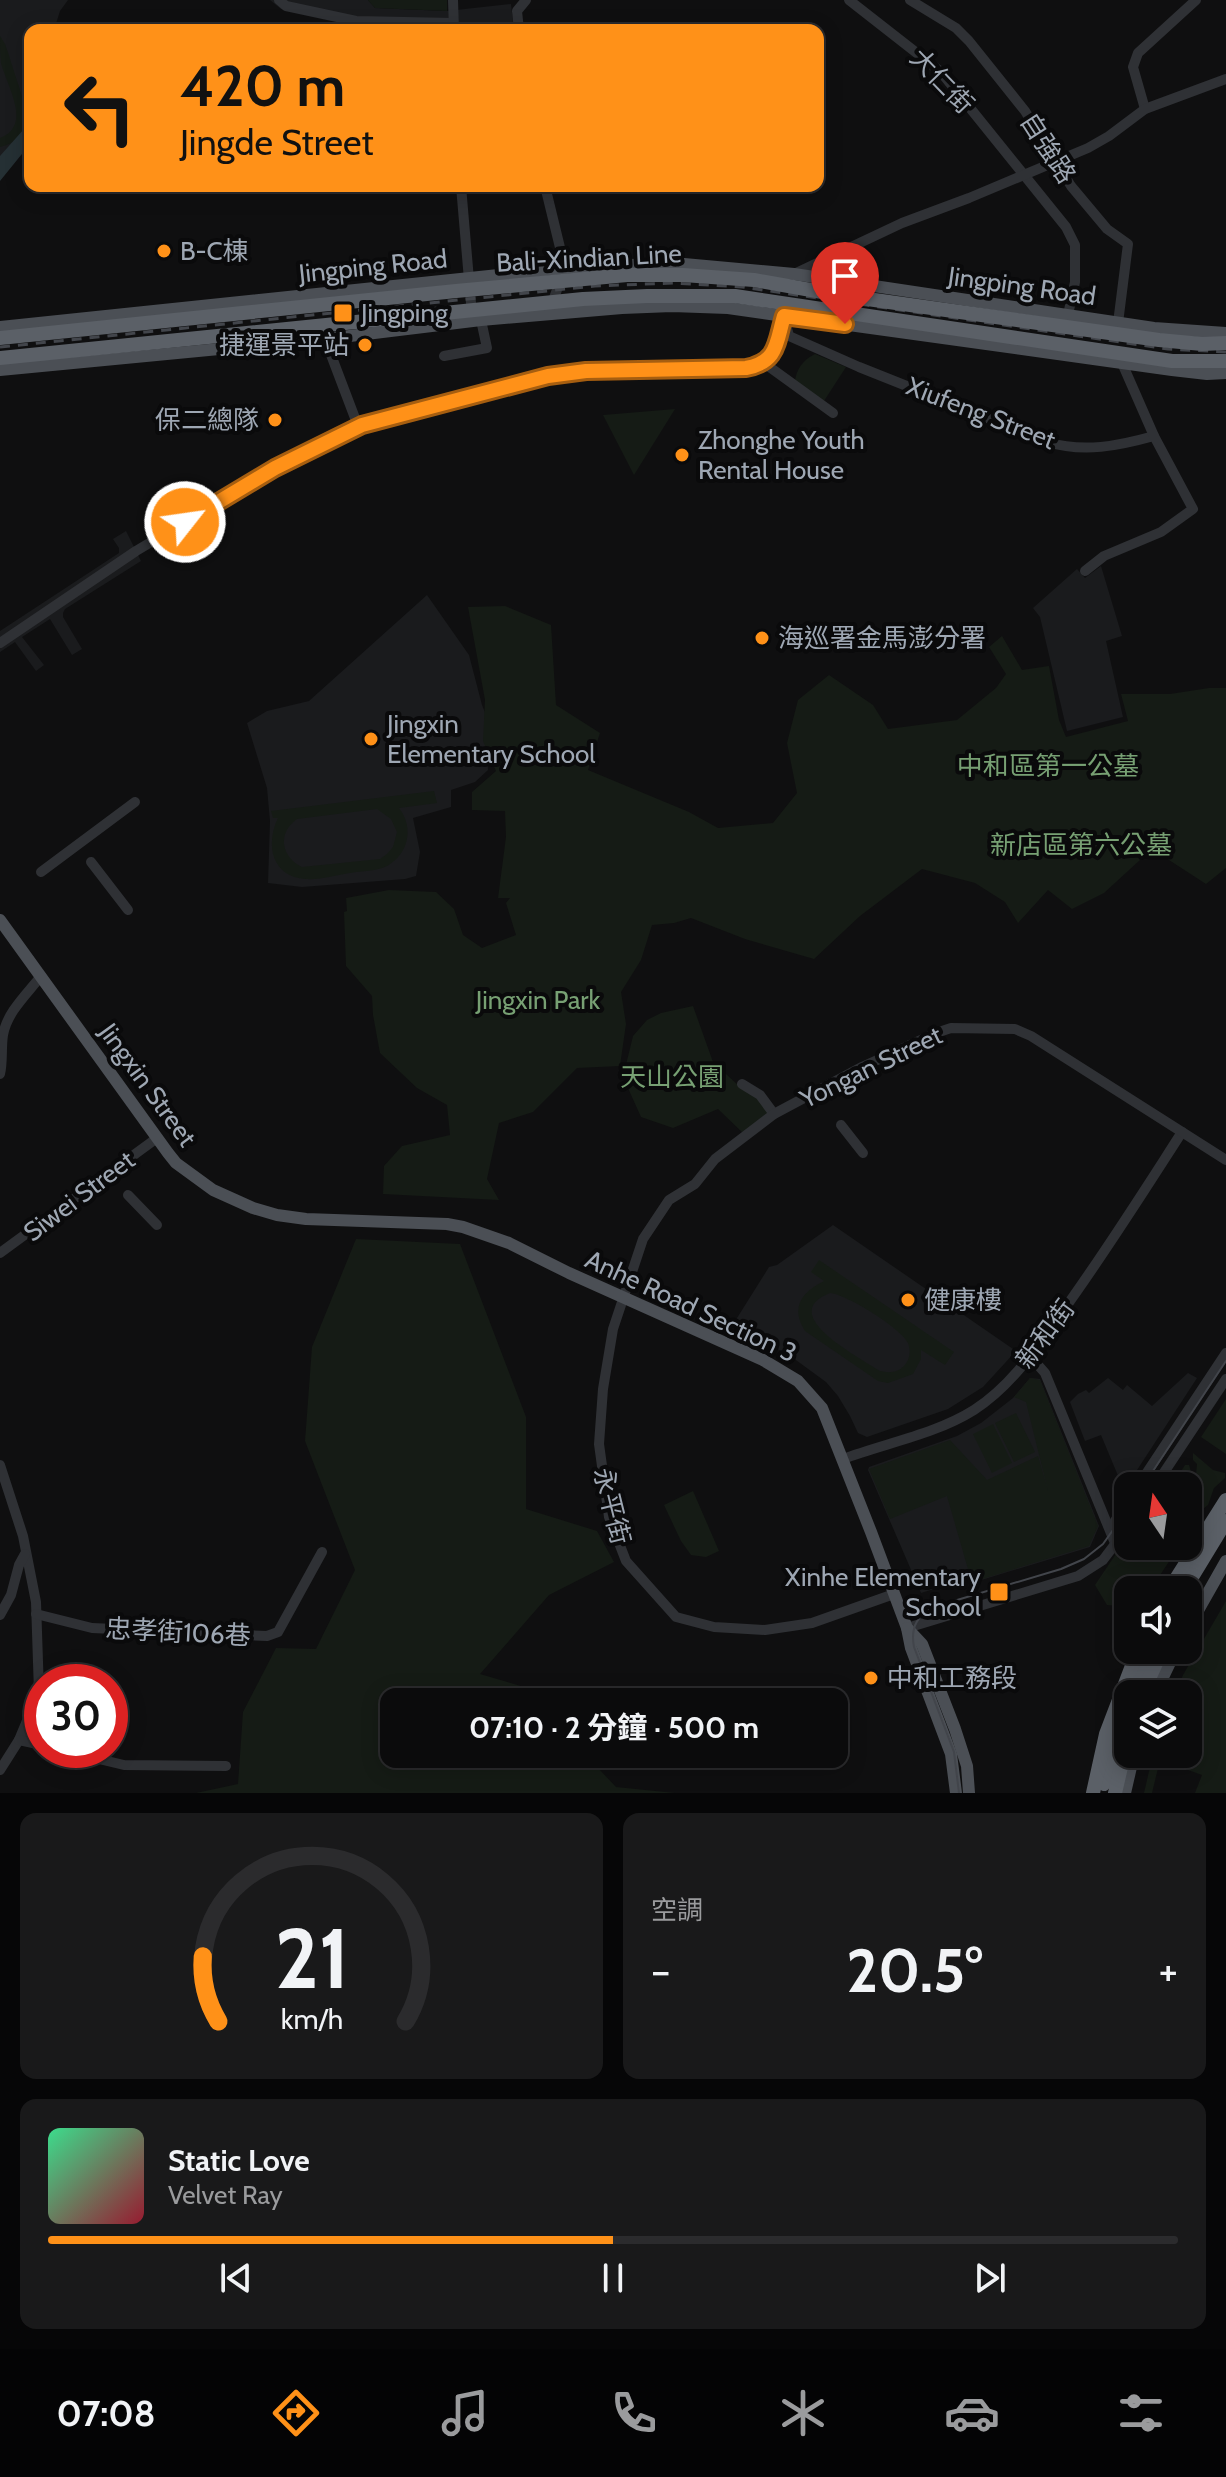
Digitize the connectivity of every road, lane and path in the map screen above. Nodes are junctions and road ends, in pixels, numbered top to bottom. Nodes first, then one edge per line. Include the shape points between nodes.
1 (279, 0) edge
2 (453, 0) edge
3 (526, 0) edge
4 (849, 0) edge
5 (910, 0) edge
6 (1196, 0) edge
7 (415, 24) edge
8 (454, 24) edge
9 (518, 24) edge
10 (1226, 79) edge
11 (1145, 109) junction
12 (1057, 160) junction
13 (1022, 174) junction
14 (462, 192) edge
15 (546, 192) edge
16 (565, 268) junction
17 (794, 274) junction
18 (470, 278) junction
19 (547, 315) junction
20 (1068, 315) junction
21 (784, 316) junction
22 (477, 320) junction
23 (1118, 323) junction
24 (0, 327) edge
25 (1226, 333) edge
26 (0, 338) edge
27 (325, 339) junction
28 (1226, 343) edge
29 (444, 356) dead end
30 (0, 358) edge
31 (1226, 361) edge
32 (764, 363) junction
33 (1122, 363) junction
34 (0, 370) edge
35 (1226, 373) edge
36 (833, 413) dead end
37 (358, 426) junction
38 (1154, 436) junction
39 (1085, 571) dead end
40 (0, 643) edge
41 (135, 802) dead end
42 (91, 862) dead end
43 (41, 872) dead end
44 (128, 910) dead end
45 (0, 920) edge
46 (41, 976) junction
47 (0, 1074) edge
48 (742, 1084) dead end
49 (774, 1114) junction
50 (841, 1125) dead end
51 (1182, 1132) junction
52 (157, 1138) junction
53 (863, 1153) dead end
54 (1226, 1160) edge
55 (128, 1195) dead end
56 (447, 1224) joint
57 (157, 1225) dead end
58 (0, 1253) edge
59 (622, 1297) junction
60 (1226, 1353) edge
61 (1030, 1356) junction
62 (1226, 1379) edge
63 (843, 1459) junction
64 (0, 1465) edge
65 (1147, 1472) edge
66 (1164, 1472) edge
67 (1226, 1492) edge
68 (1226, 1500) edge
69 (1226, 1521) edge
70 (1226, 1537) edge
71 (1114, 1541) edge
72 (1114, 1544) edge
73 (322, 1552) dead end
74 (25, 1554) junction
75 (1226, 1561) edge
76 (1173, 1576) edge
77 (1175, 1576) edge
78 (1198, 1576) edge
79 (1200, 1576) edge
80 (894, 1594) junction
81 (1202, 1603) edge
82 (36, 1614) junction
83 (0, 1615) edge
84 (907, 1628) junction
85 (1129, 1664) edge
86 (1130, 1664) edge
87 (19, 1740) junction
88 (24, 1741) edge
89 (1114, 1752) edge
90 (128, 1765) edge
91 (226, 1766) dead end
92 (1121, 1768) edge
93 (1131, 1768) edge
94 (0, 1770) edge
95 (956, 1793) edge
96 (969, 1793) edge
97 (1086, 1793) edge
98 (1093, 1793) edge
99 (1102, 1793) edge
100 (1115, 1793) edge
101 (1125, 1793) edge

1 - 7 street via 356,21
2 - 8 street
3 - 9 street via 517,11
4 - 13 street, 大仁街 via 941,72
5 - 12 street, 自強路 via 969,41
6 - 11 street via 1138,53 1133,67
10 - 11 street
11 - 12 street via 1109,136
12 - 13 street
12 - 23 street, 自強路 via 1107,229 1128,244
13 - 17 street
13 - 20 street, 大仁街 via 1075,245
14 - 18 street
15 - 16 street
16 - 17 main road, Jingping Road via 673,263
16 - 18 main road, Jingping Road
16 - 19 street
17 - 20 main road, Jingping Road
18 - 22 street
18 - 24 main road, Jingping Road
19 - 21 main road via 672,306
19 - 22 main road
20 - 23 main road, Jingping Road
21 - 32 street via 773,354
21 - 33 main road
21 - 38 street, Xiufeng Street via 789,336 1047,442 1114,447
22 - 27 main road
22 - 29 street via 487,348
23 - 25 main road, Jingping Road
26 - 28 highway, Bali-Xindian Line, bridge via 627,275 683,275 754,280 1159,340
27 - 34 main road
27 - 37 street
30 - 31 highway, Bali-Xindian Line, bridge via 583,299 735,296 1172,361
32 - 36 street
32 - 37 street via 548,376
33 - 35 main road
33 - 38 street
37 - 40 street via 275,468 136,551
38 - 39 street via 1193,509 1161,532 1104,556
41 - 43 street
42 - 44 street
45 - 46 main road, Jingxin Street
46 - 47 street via 9,1017
46 - 52 main road, Jingxin Street
48 - 49 street via 760,1095
49 - 51 street, Yongan Street via 936,1033 951,1028 1015,1029
49 - 59 street, Yongan Street via 715,1159 695,1184 669,1200 643,1239
50 - 53 street
51 - 54 street, Yongan Street
51 - 61 street, 新和街
52 - 56 main road, Jingxin Street via 176,1163 213,1190 253,1208 306,1219
52 - 58 street, Siwei Street
55 - 57 street
56 - 59 main road, Anhe Road Section 3 via 509,1243
59 - 63 main road, Anhe Road Section 3 via 798,1381 822,1408
59 - 80 street, 永平街 via 599,1423 599,1459 609,1517 626,1561 676,1617 714,1627 765,1630 812,1623
60 - 65 street
61 - 63 street, 新和街 via 973,1411
61 - 71 street via 1045,1373
62 - 66 street
63 - 80 main road, Anhe Road Section 3
64 - 74 street
67 - 76 main road
68 - 77 highway
69 - 78 highway
70 - 79 highway
72 - 84 street via 1103,1560 1078,1576
73 - 82 street, 忠孝街106巷 via 278,1632 267,1636 92,1628
74 - 82 street
74 - 83 street
75 - 81 main road
80 - 84 main road, Anhe Road Section 3
82 - 87 street via 39,1692
84 - 95 main road, Anhe Road Section 3 via 951,1754
84 - 96 main road, Anhe Road Section 3 via 922,1644 955,1729
85 - 97 main road via 1109,1708
86 - 98 highway
87 - 88 street
87 - 94 street
89 - 99 highway
90 - 91 street
92 - 100 highway
93 - 101 main road

